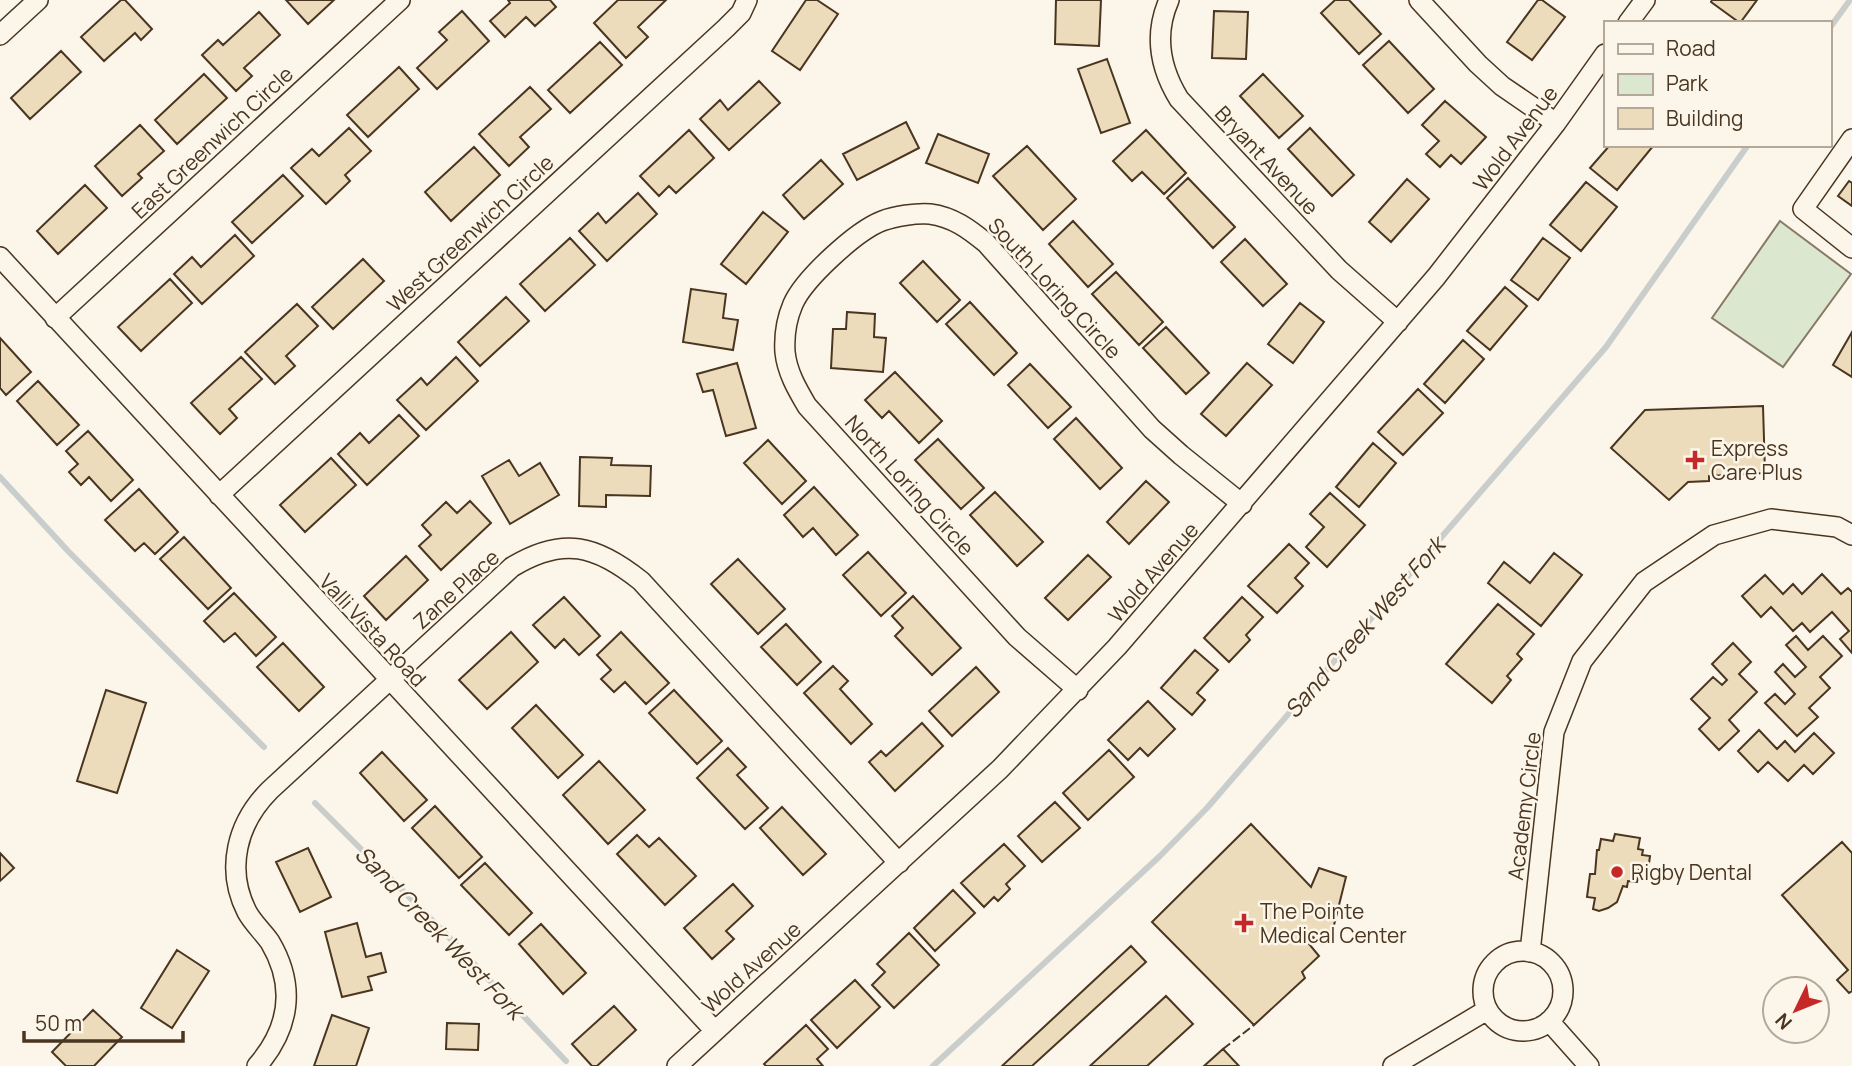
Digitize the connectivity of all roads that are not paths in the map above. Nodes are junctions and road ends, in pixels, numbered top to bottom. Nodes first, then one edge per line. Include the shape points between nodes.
1 (38, 0) edge
2 (400, 0) edge
3 (747, 0) edge
4 (1169, 0) edge
5 (1419, 0) edge
6 (1644, 0) edge
7 (1629, 21) edge
8 (0, 34) edge
9 (1604, 55) edge
10 (1556, 123) junction
11 (1852, 139) edge
12 (1852, 248) edge
13 (0, 257) edge
14 (809, 279) joint
15 (55, 318) junction
16 (1398, 322) junction
17 (219, 495) junction
18 (1242, 504) junction
19 (1852, 535) edge
20 (390, 681) junction
21 (1078, 690) junction
22 (899, 863) junction
23 (1530, 952) junction
24 (1487, 1010) junction
25 (1549, 1021) junction
26 (715, 1031) junction
27 (257, 1066) edge
28 (677, 1066) edge
29 (1393, 1066) edge
30 (1589, 1066) edge

1 - 8 street
2 - 15 street, East Greenwich Circle
3 - 17 street, West Greenwich Circle via 726,28
4 - 16 street, Bryant Avenue via 1160,34 1162,59 1179,99 1339,270
5 - 10 street via 1502,86
6 - 7 street
9 - 10 street, Wold Avenue
10 - 16 street, Wold Avenue
11 - 12 street via 1803,209
13 - 15 street, Valli Vista Road
14 - 18 street, South Loring Circle via 864,231 883,221 927,214 965,226 986,243 1152,429
14 - 21 street, North Loring Circle via 793,304 785,352 807,406 1017,637
15 - 17 street, Valli Vista Road
16 - 18 street, Wold Avenue
17 - 20 street, Valli Vista Road
18 - 21 street, Wold Avenue
19 - 23 street, Academy Circle via 1837,527 1771,519 1714,534 1644,582 1589,651 1555,732
20 - 22 street, Zane Place via 512,567 531,555 571,547 597,554 641,581
20 - 26 street, Valli Vista Road
20 - 27 street, Zane Place via 270,790 242,829 235,873 239,895 280,961 286,983 286,1009 278,1034
21 - 22 street, Wold Avenue
22 - 26 street, Wold Avenue
23 - 24 street via 1516,951 1489,968 1483,995
23 - 25 street via 1553,965 1562,984 1558,1011
24 - 25 street via 1496,1021 1522,1031
24 - 29 street
25 - 30 street
26 - 28 street, Wold Avenue

